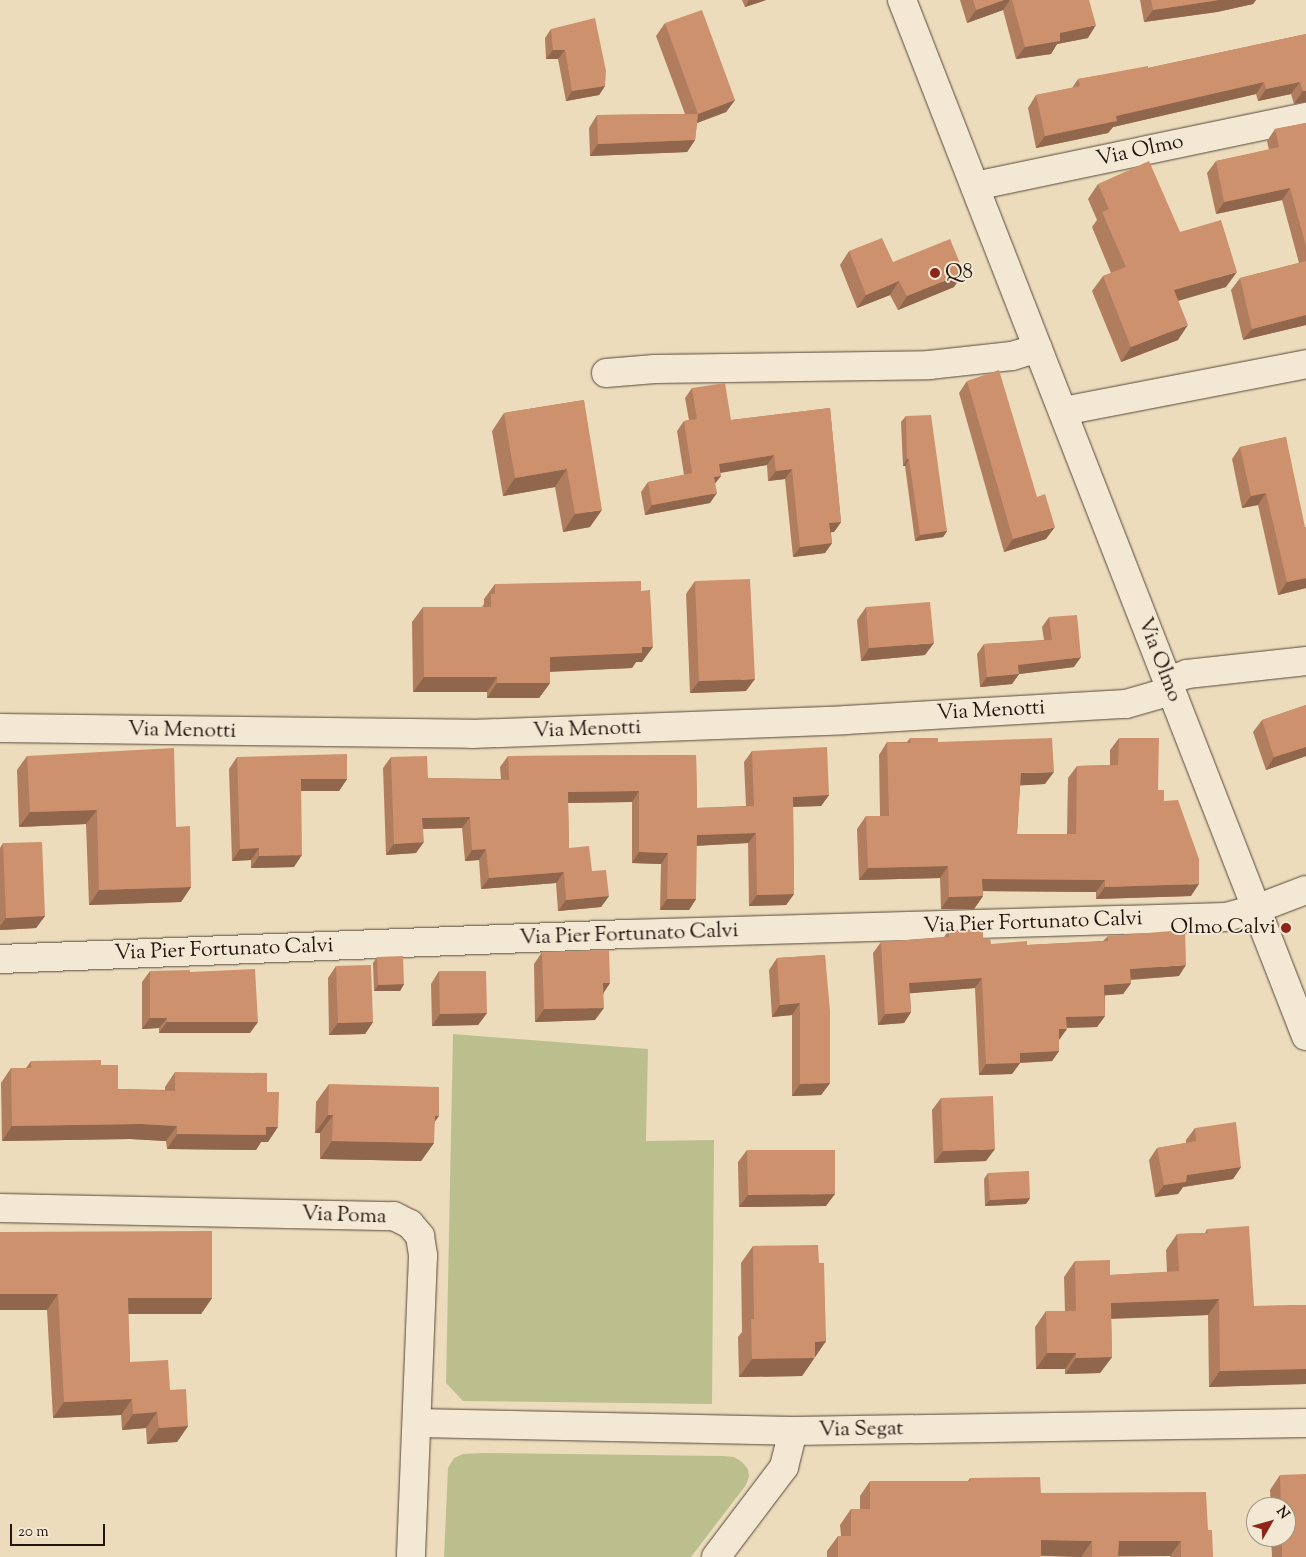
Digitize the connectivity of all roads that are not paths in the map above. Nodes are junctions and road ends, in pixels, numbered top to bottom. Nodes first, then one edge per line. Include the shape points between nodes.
1 (902, 0) edge
2 (1306, 117) edge
3 (975, 186) junction
4 (1038, 348) junction
5 (1306, 364) edge
6 (606, 373) dead end
7 (1063, 411) junction
8 (1306, 661) edge
9 (1169, 686) junction
10 (0, 728) edge
11 (1306, 890) edge
12 (1256, 910) junction
13 (0, 959) edge
14 (1306, 1036) edge
15 (0, 1208) edge
16 (417, 1423) junction
17 (1306, 1423) edge
18 (793, 1431) junction
19 (411, 1557) edge
20 (716, 1557) edge

1 - 3 street, Via Olmo
2 - 3 street, Via Olmo
3 - 4 street, Via Olmo
4 - 6 street via 1012,356 929,366 655,369
4 - 7 street, Via Olmo
5 - 7 street
7 - 9 street, Via Olmo
8 - 9 street, Via Menotti via 1187,674
9 - 10 street, Via Menotti via 1142,700 1117,704 846,720 472,734
9 - 12 street, Via Olmo
11 - 12 street
12 - 13 street, Via Pier Fortunato Calvi via 1226,917 638,934
12 - 14 street, Via Olmo
15 - 16 street, Via Poma via 394,1216 410,1224 420,1236 423,1256
16 - 18 street, Via Segat
16 - 19 street, Via Poma
17 - 18 street, Via Segat
18 - 20 street via 784,1467

